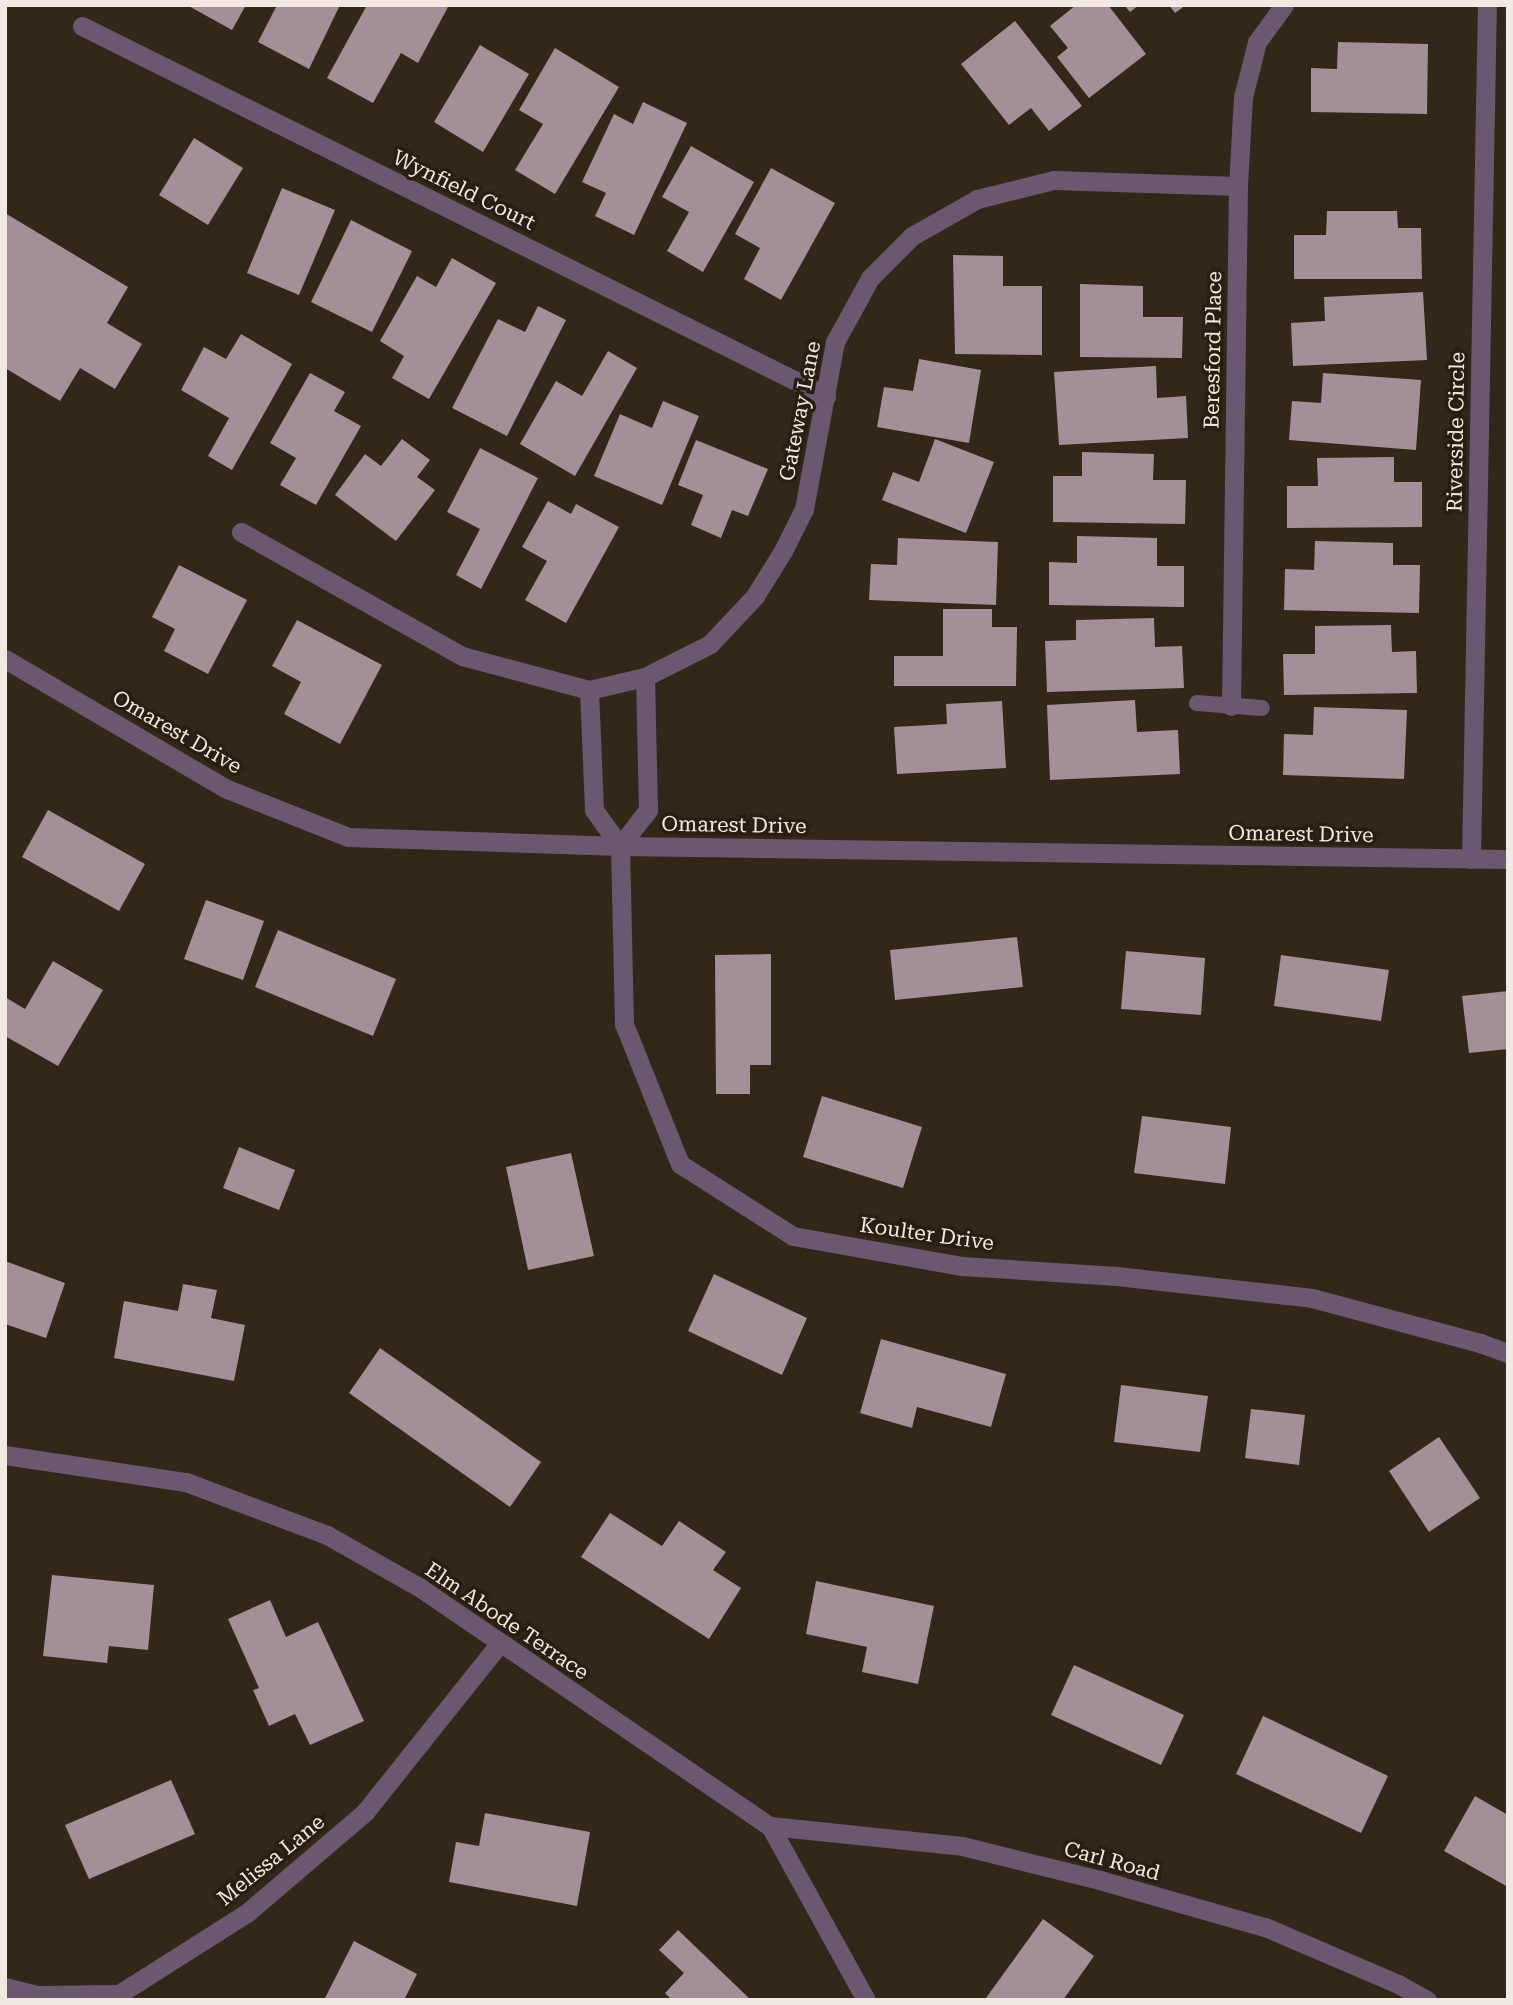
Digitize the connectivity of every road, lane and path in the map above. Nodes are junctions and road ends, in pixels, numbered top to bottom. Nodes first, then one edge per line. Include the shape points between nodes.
1 (1284, 5) edge
2 (1486, 5) edge
3 (82, 26) dead end
4 (1238, 186) junction
5 (826, 396) junction
6 (241, 532) dead end
7 (5, 659) edge
8 (645, 677) junction
9 (589, 690) junction
10 (1197, 703) dead end
11 (1231, 706) junction
12 (1262, 708) dead end
13 (620, 846) junction
14 (1471, 859) junction
15 (1508, 859) edge
16 (1508, 1353) edge
17 (5, 1455) edge
18 (499, 1644) junction
19 (770, 1826) junction
20 (5, 1987) edge
21 (122, 1997) edge
22 (866, 2000) edge
23 (1427, 2000) edge

1 - 4 street, Beresford Place via 1257,42 1246,86
2 - 14 street, Riverside Circle
3 - 5 street, Wynfield Court
4 - 5 street, Gateway Lane via 1054,180 977,199 912,236 870,278 835,342
4 - 11 street, Beresford Place
5 - 8 street, Gateway Lane via 804,509 755,596 710,644
6 - 9 street, Gateway Lane via 462,656
7 - 13 street, Omarest Drive via 227,789 348,838
8 - 9 street, Gateway Lane
8 - 13 street via 648,810
9 - 13 street via 594,810
10 - 11 lane
11 - 12 lane
13 - 14 street, Omarest Drive
13 - 16 street, Koulter Drive via 624,1024 680,1164 793,1236 961,1266 1117,1276 1312,1298
14 - 15 street, Omarest Drive
17 - 18 street, Elm Abode Terrace via 186,1482 301,1525 419,1587
18 - 19 street, Elm Abode Terrace
18 - 21 street, Melissa Lane via 365,1812 248,1912
19 - 22 street, Elm Abode Terrace
19 - 23 street, Carl Road via 962,1846 1103,1881 1265,1927
20 - 21 street, Melissa Lane via 37,1995

